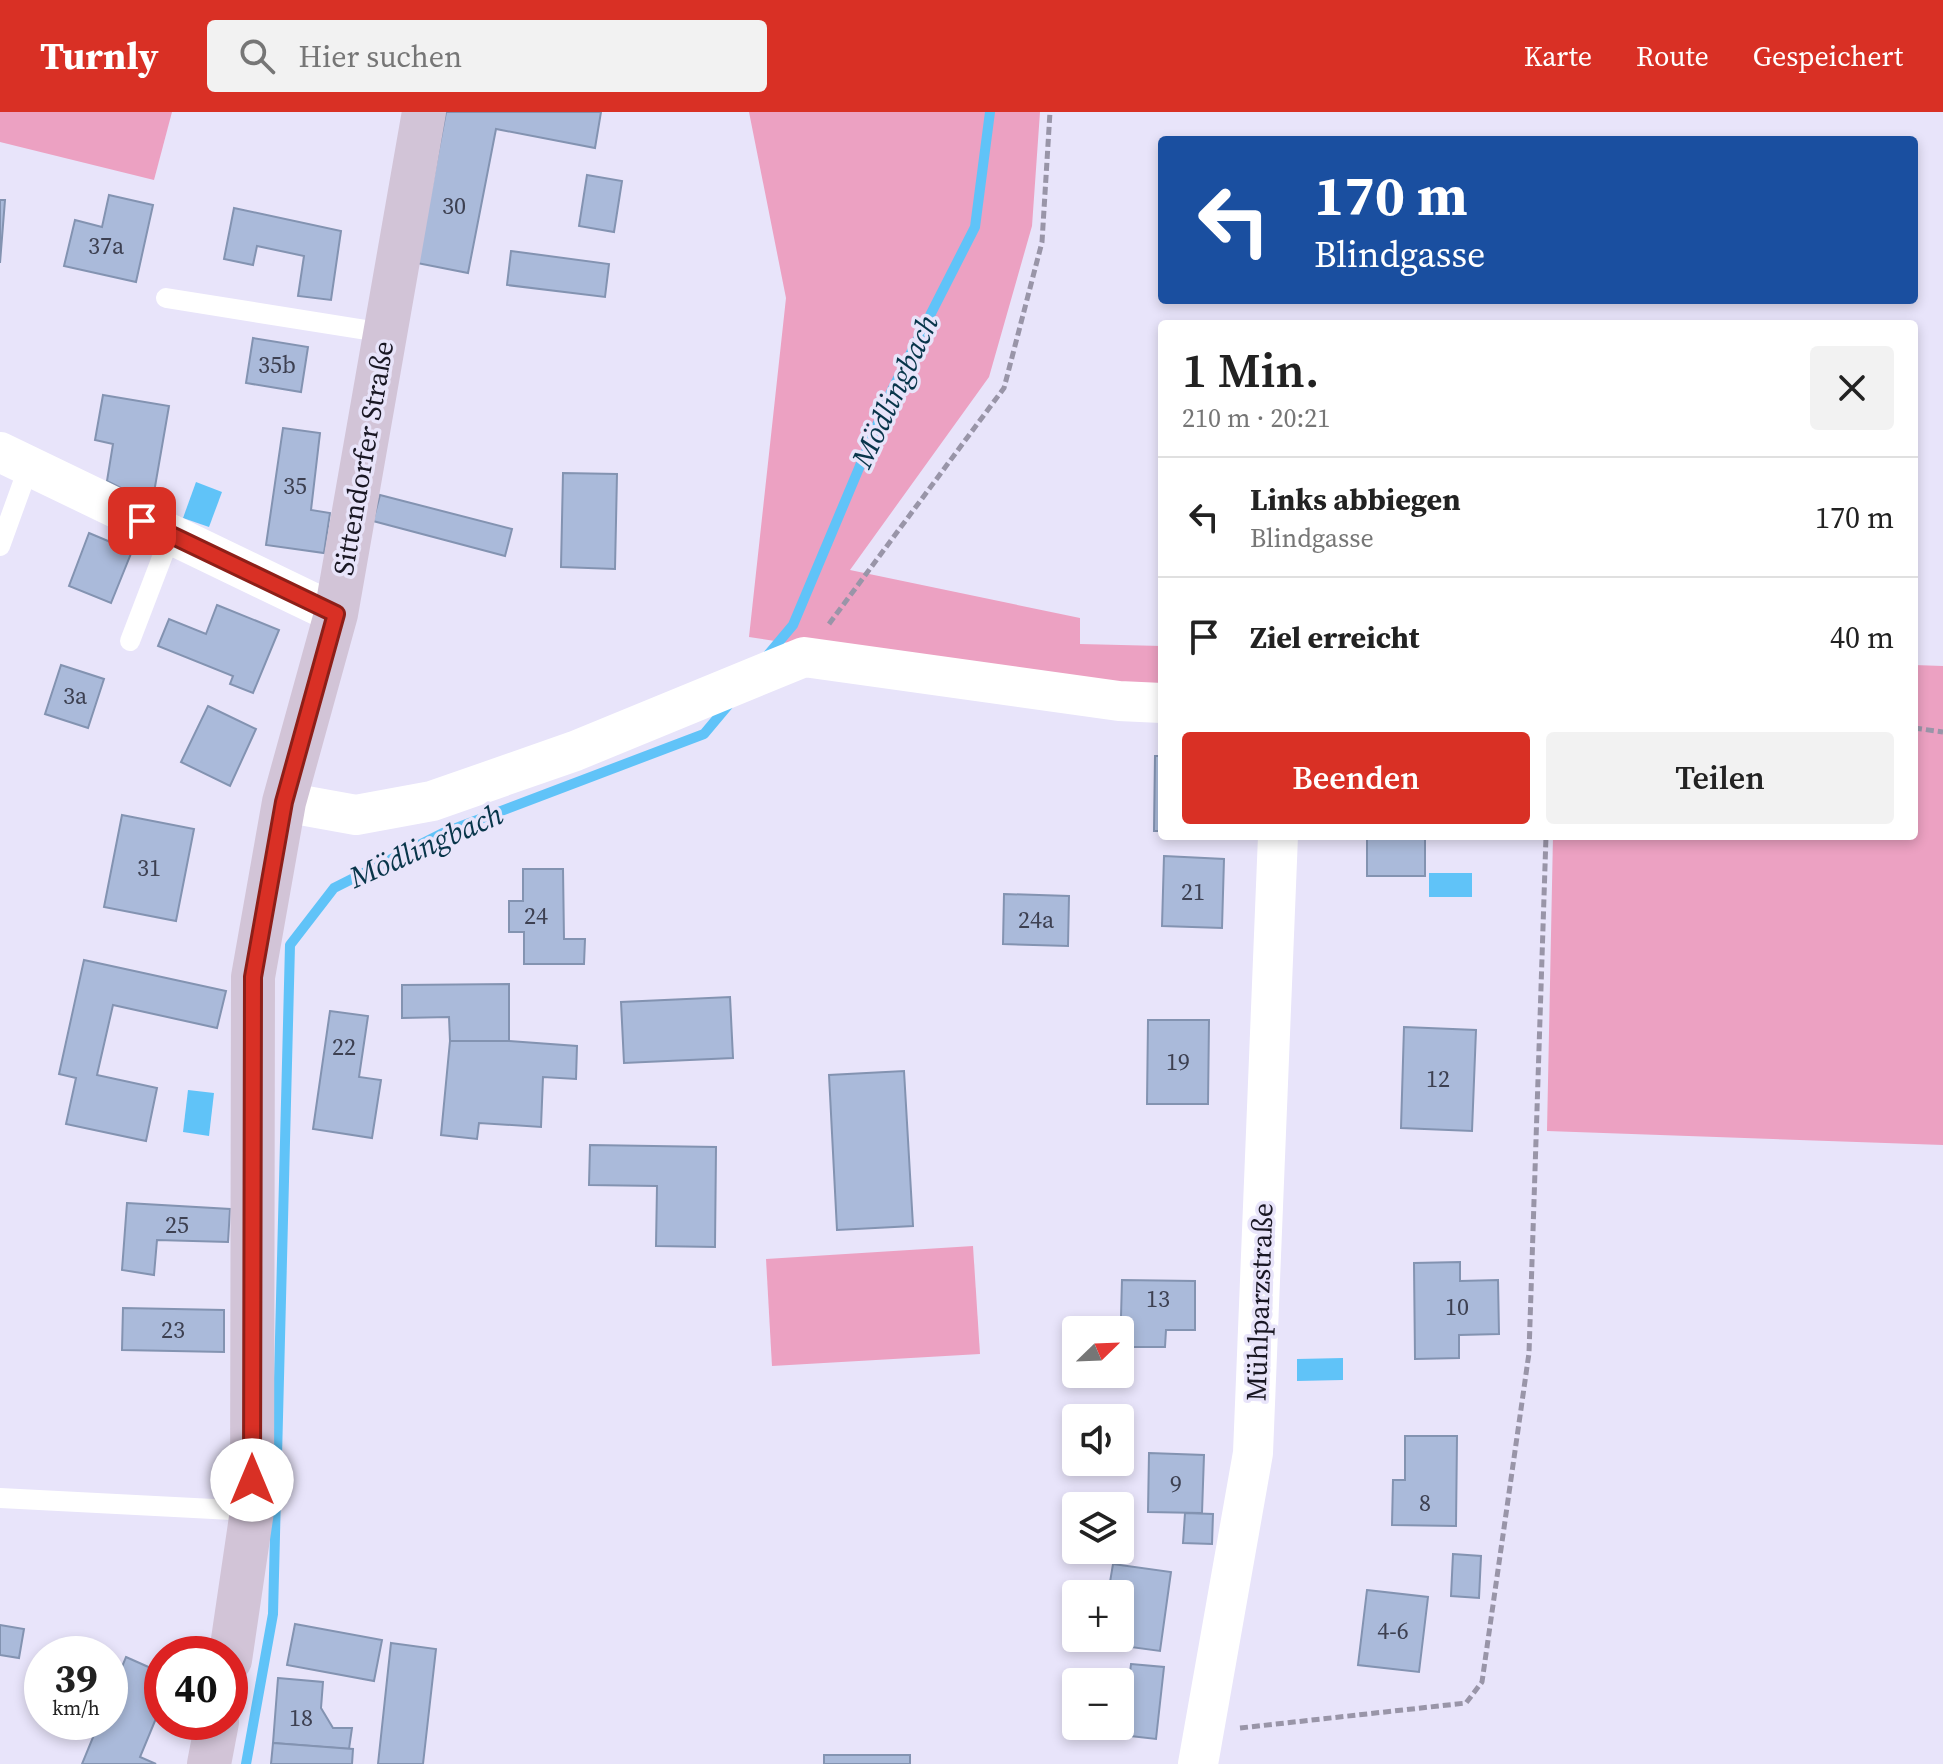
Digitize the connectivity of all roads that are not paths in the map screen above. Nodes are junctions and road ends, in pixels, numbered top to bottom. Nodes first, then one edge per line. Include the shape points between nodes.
1 (424, 112) edge
2 (166, 298) dead end
3 (385, 333) junction
4 (14, 459) edge
5 (171, 534) junction
6 (0, 546) edge
7 (336, 614) junction
8 (130, 641) dead end
9 (1158, 703) edge
10 (284, 802) junction
11 (1278, 840) edge
12 (0, 1498) edge
13 (252, 1511) junction
14 (234, 1636) edge
15 (214, 1740) edge
16 (1200, 1748) edge
17 (209, 1764) edge

1 - 3 street, Sittendorfer Straße
2 - 3 lane
3 - 7 street, Sittendorfer Straße
4 - 5 street
4 - 6 lane
5 - 7 street
5 - 8 lane
7 - 10 street, Sittendorfer Straße
9 - 10 street via 793,663 575,751 432,801 356,815
10 - 13 street, Sittendorfer Straße via 253,977
11 - 16 street, Mühlparzstraße via 1253,1453
12 - 13 lane
13 - 14 street, Sittendorfer Straße
15 - 17 street

